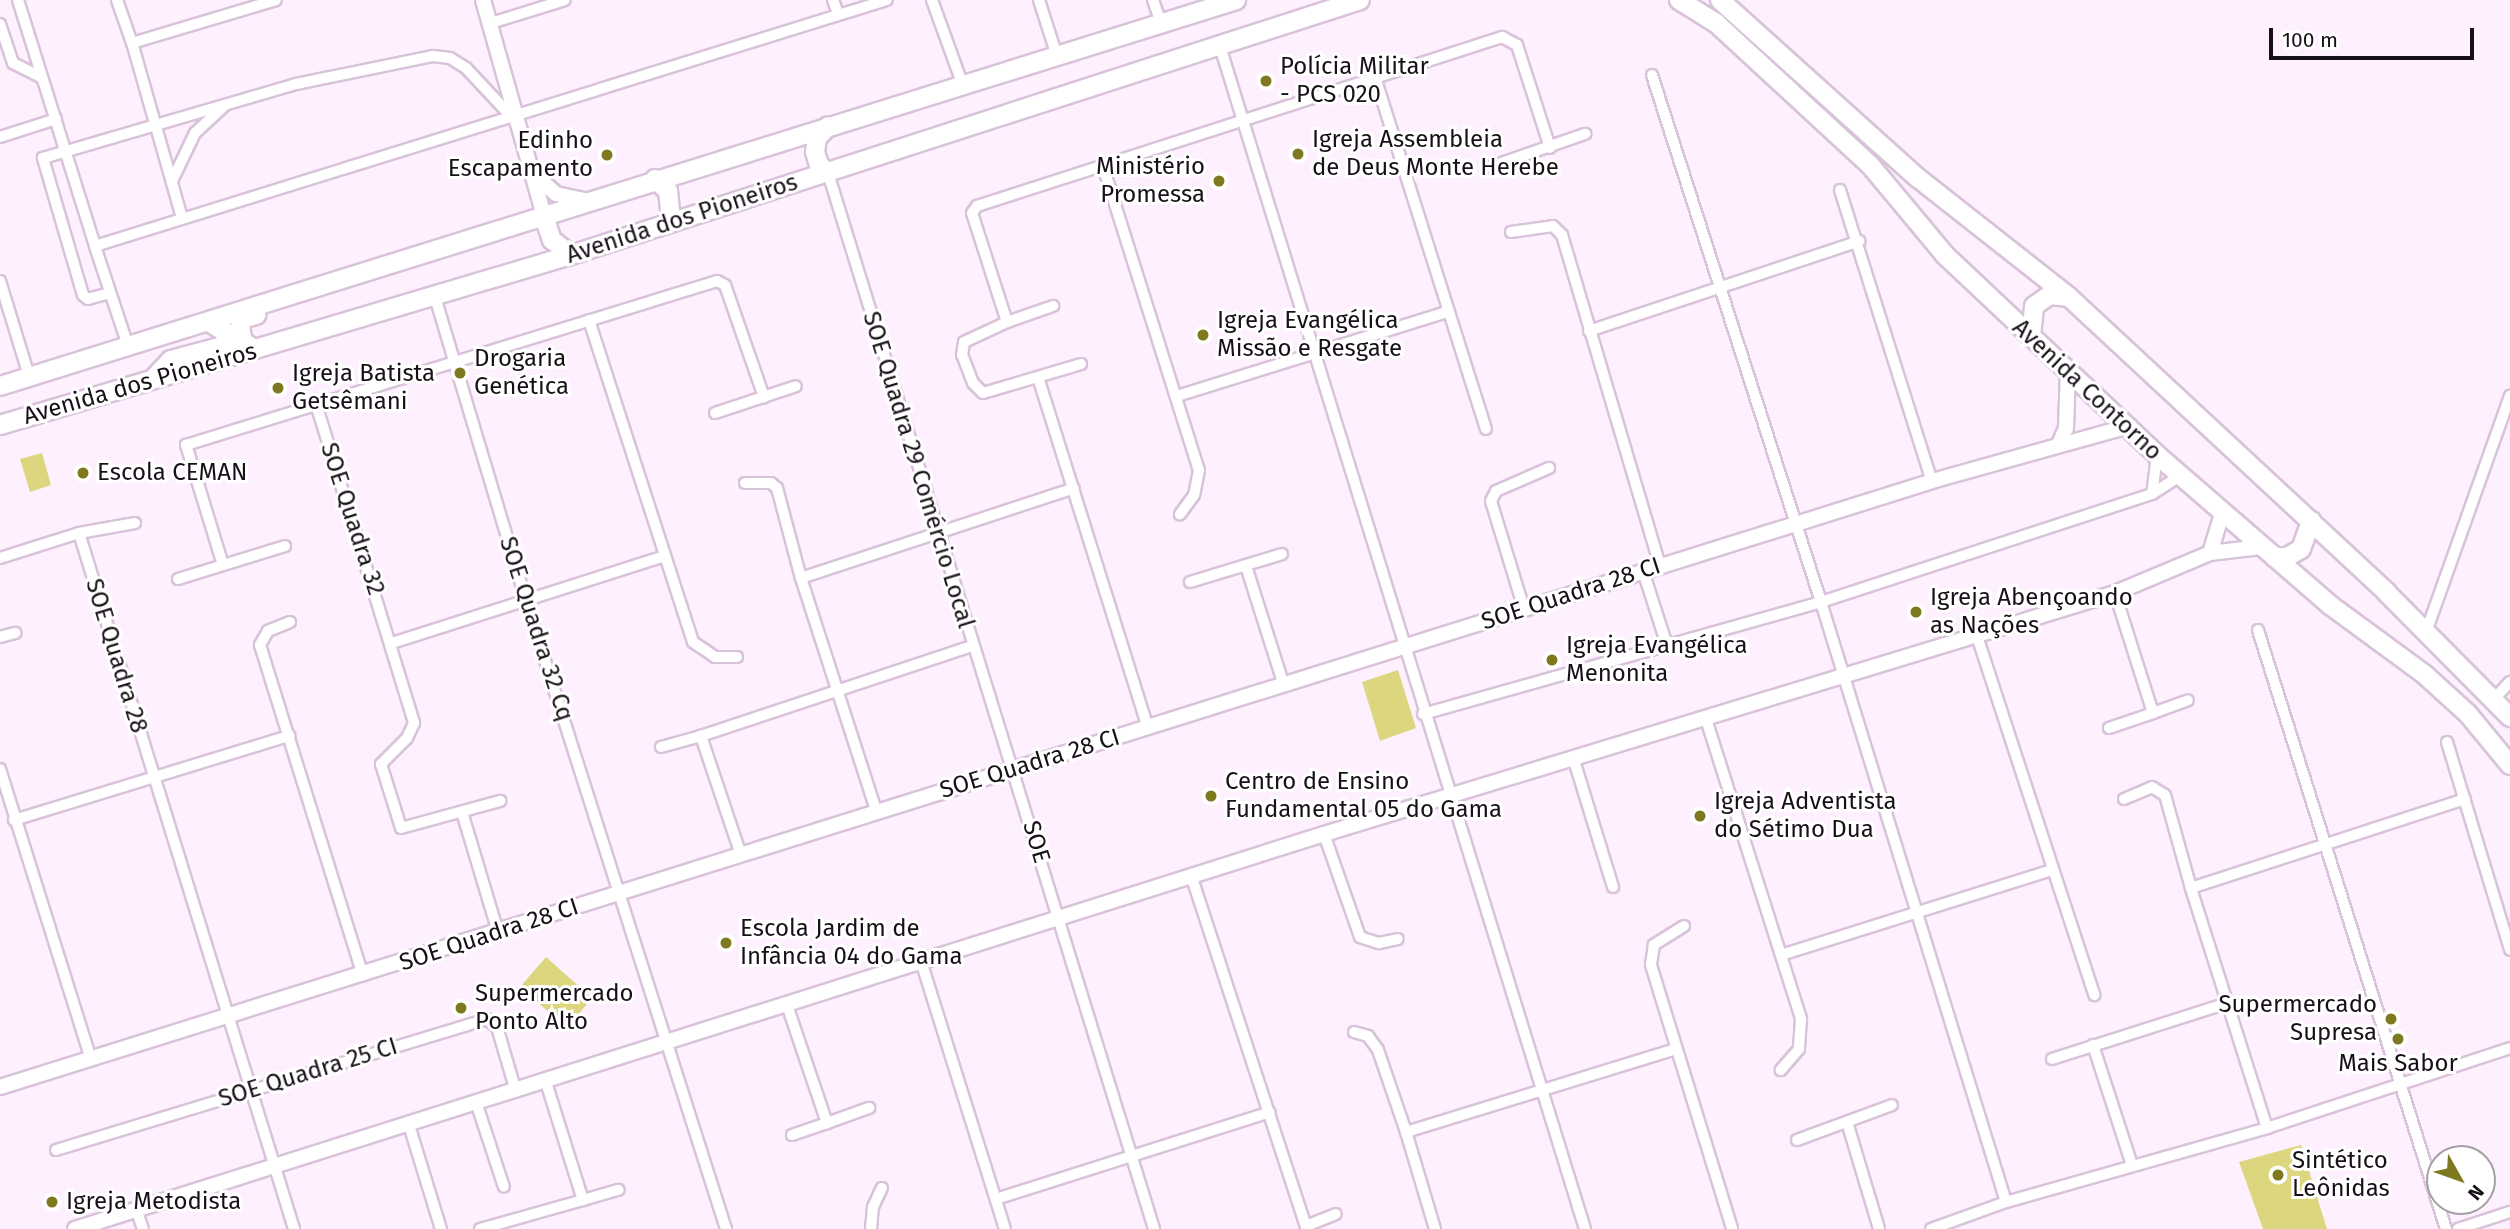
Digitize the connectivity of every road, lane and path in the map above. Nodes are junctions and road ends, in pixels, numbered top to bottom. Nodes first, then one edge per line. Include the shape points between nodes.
1 (18, 0) edge
2 (117, 0) edge
3 (276, 0) edge
4 (483, 0) edge
5 (565, 0) edge
6 (832, 0) edge
7 (887, 0) edge
8 (932, 0) edge
9 (1039, 0) edge
10 (1153, 0) edge
11 (1236, 0) edge
12 (1360, 0) edge
13 (1679, 0) edge
14 (1720, 0) edge
15 (838, 14) junction
16 (491, 23) junction
17 (0, 24) edge
18 (1162, 26) junction
19 (132, 43) junction
20 (1219, 43) junction
21 (1057, 56) junction
22 (1374, 75) junction
23 (1652, 75) dead end
24 (41, 77) junction
25 (962, 83) junction
26 (226, 105) junction
27 (514, 114) junction
28 (1240, 118) junction
29 (56, 119) junction
30 (156, 123) junction
31 (828, 126) junction
32 (1585, 134) dead end
33 (0, 137) edge
34 (1550, 148) junction
35 (65, 151) junction
36 (1102, 163) junction
37 (1490, 167) dead end
38 (828, 173) junction
39 (535, 175) junction
40 (654, 179) junction
41 (172, 181) junction
42 (1840, 190) dead end
43 (592, 200) junction
44 (544, 216) junction
45 (182, 218) junction
46 (671, 222) junction
47 (1511, 232) dead end
48 (1859, 241) junction
49 (95, 246) junction
50 (571, 255) junction
51 (342, 280) junction
52 (0, 281) edge
53 (1720, 287) junction
54 (110, 293) junction
55 (435, 297) junction
56 (2069, 297) junction
57 (1053, 306) dead end
58 (1447, 312) junction
59 (589, 320) junction
60 (209, 322) junction
61 (1007, 322) junction
62 (1589, 331) junction
63 (2031, 336) junction
64 (128, 346) junction
65 (255, 349) junction
66 (1313, 352) junction
67 (453, 363) junction
68 (1081, 364) dead end
69 (2068, 369) junction
70 (29, 376) junction
71 (155, 377) junction
72 (1038, 377) junction
73 (0, 386) edge
74 (796, 386) dead end
75 (1177, 396) junction
76 (2510, 396) edge
77 (764, 397) junction
78 (316, 404) junction
79 (715, 414) dead end
80 (0, 425) edge
81 (2129, 426) junction
82 (1486, 429) dead end
83 (2060, 442) junction
84 (2157, 455) junction
85 (1549, 468) dead end
86 (2180, 476) junction
87 (1932, 481) junction
88 (745, 482) dead end
89 (1074, 488) junction
90 (2152, 494) junction
91 (1180, 514) dead end
92 (2222, 514) junction
93 (2311, 522) junction
94 (135, 523) dead end
95 (1796, 525) junction
96 (79, 533) junction
97 (936, 534) junction
98 (285, 546) dead end
99 (2268, 552) junction
100 (2210, 553) junction
101 (1282, 554) dead end
102 (662, 557) junction
103 (0, 558) edge
104 (223, 565) junction
105 (1246, 566) junction
106 (1660, 566) junction
107 (1643, 571) junction
108 (800, 578) junction
109 (178, 579) dead end
110 (1190, 582) dead end
111 (2115, 593) junction
112 (526, 601) junction
113 (1821, 602) junction
114 (1524, 609) junction
115 (290, 622) dead end
116 (2258, 630) dead end
117 (2426, 632) junction
118 (15, 633) dead end
119 (1976, 633) junction
120 (0, 637) edge
121 (1666, 642) junction
122 (392, 643) junction
123 (972, 646) junction
124 (1402, 647) junction
125 (737, 657) dead end
126 (1842, 674) junction
127 (2510, 682) edge
128 (1283, 686) junction
129 (838, 693) junction
130 (2188, 700) dead end
131 (2493, 700) junction
132 (2153, 713) junction
133 (1423, 714) junction
134 (2510, 717) edge
135 (1706, 719) junction
136 (1148, 727) junction
137 (2109, 728) dead end
138 (289, 736) junction
139 (701, 736) junction
140 (2447, 742) dead end
141 (661, 747) dead end
142 (1573, 757) junction
143 (2510, 765) edge
144 (1012, 767) junction
145 (0, 769) edge
146 (154, 779) junction
147 (1453, 795) junction
148 (2124, 799) dead end
149 (2465, 799) junction
150 (500, 801) dead end
151 (461, 812) junction
152 (877, 813) junction
153 (14, 820) junction
154 (1324, 834) junction
155 (2325, 845) junction
156 (741, 855) junction
157 (2052, 870) junction
158 (1192, 878) junction
159 (1613, 887) dead end
160 (2191, 888) junction
161 (622, 893) junction
162 (1917, 911) junction
163 (1060, 918) junction
164 (1684, 926) dead end
165 (498, 932) junction
166 (1398, 939) dead end
167 (2510, 950) edge
168 (1781, 955) junction
169 (921, 961) junction
170 (363, 975) junction
171 (2094, 995) dead end
172 (2228, 1003) junction
173 (787, 1005) junction
174 (227, 1018) junction
175 (1354, 1032) dead end
176 (668, 1041) junction
177 (2093, 1045) junction
178 (2510, 1048) edge
179 (1676, 1049) junction
180 (2052, 1059) dead end
181 (91, 1060) junction
182 (1781, 1070) dead end
183 (545, 1079) junction
184 (2401, 1085) junction
185 (0, 1087) edge
186 (515, 1088) junction
187 (251, 1090) junction
188 (1543, 1091) junction
189 (476, 1102) junction
190 (1892, 1105) dead end
191 (869, 1108) dead end
192 (1270, 1112) junction
193 (1847, 1122) junction
194 (827, 1123) junction
195 (409, 1125) junction
196 (2267, 1128) junction
197 (1406, 1132) junction
198 (792, 1135) dead end
199 (1797, 1140) dead end
200 (56, 1150) dead end
201 (1130, 1154) junction
202 (275, 1164) junction
203 (2132, 1165) junction
204 (504, 1187) dead end
205 (882, 1188) dead end
206 (618, 1190) dead end
207 (996, 1199) junction
208 (583, 1200) junction
209 (2006, 1202) junction
210 (137, 1211) junction
211 (2510, 1212) edge
212 (1336, 1214) dead end
213 (1302, 1227) edge
214 (75, 1229) edge
215 (143, 1229) edge
216 (295, 1229) edge
217 (442, 1229) edge
218 (480, 1229) edge
219 (726, 1229) edge
220 (871, 1229) edge
221 (1005, 1229) edge
222 (1154, 1229) edge
223 (1435, 1229) edge
224 (1585, 1229) edge
225 (1732, 1229) edge
226 (1880, 1229) edge
227 (1931, 1229) edge
228 (2446, 1229) edge
229 (2458, 1229) edge

1 - 24 street
2 - 19 street
3 - 19 street
4 - 16 street
5 - 16 street
6 - 15 street
7 - 15 street
8 - 25 street
9 - 21 street
10 - 18 street
11 - 18 main road, Avenida dos Pioneiros
12 - 20 main road, Avenida dos Pioneiros
13 - 63 main road, Avenida Contorno via 1716,23 1870,165 1921,230
14 - 56 main road via 1918,178
15 - 27 street
16 - 27 street
17 - 24 street via 13,63
18 - 21 main road, Avenida dos Pioneiros
19 - 30 street
20 - 28 street
20 - 38 main road, Avenida dos Pioneiros
21 - 25 main road, Avenida dos Pioneiros
22 - 28 street
22 - 34 street via 1502,37 1512,38
22 - 58 street
23 - 53 street
24 - 29 street
25 - 31 main road, Avenida dos Pioneiros
26 - 27 street via 296,84 433,56 450,58 466,68
26 - 30 street
26 - 41 street via 195,133
27 - 39 street
27 - 45 street
28 - 36 street
28 - 66 street
29 - 33 street
29 - 35 street
30 - 35 street
30 - 41 street
31 - 38 main road via 817,138 815,152
31 - 40 main road, Avenida dos Pioneiros
32 - 34 street
34 - 37 street
35 - 49 street
35 - 54 street via 43,158 41,163 83,295 88,299
36 - 61 street via 973,209
36 - 75 street
38 - 46 main road, Avenida dos Pioneiros
38 - 97 street, SOE Quadra 29 Comércio Local
39 - 43 street via 568,200
39 - 44 street
40 - 43 main road, Avenida dos Pioneiros
40 - 46 main road via 668,191
41 - 45 street
42 - 48 street
43 - 44 main road, Avenida dos Pioneiros
44 - 50 main road via 552,240
44 - 51 main road, Avenida dos Pioneiros
45 - 49 street
46 - 50 main road, Avenida dos Pioneiros
47 - 62 street via 1553,226 1562,234
48 - 53 street
48 - 87 street
49 - 54 street
50 - 55 main road, Avenida dos Pioneiros
51 - 60 main road, Avenida dos Pioneiros
51 - 65 main road via 334,290 242,319 243,342
52 - 70 street
53 - 62 street
53 - 95 street
54 - 64 street
55 - 65 main road, Avenida dos Pioneiros
55 - 67 street, SOE Quadra 32 Cq
56 - 63 main road via 2050,295 2034,306
56 - 93 main road
57 - 61 street
58 - 66 street
58 - 82 street
59 - 67 street
59 - 77 street via 723,282
59 - 102 street
60 - 64 main road, Avenida dos Pioneiros
60 - 71 main road via 225,332 227,345 171,360
61 - 72 street via 964,342 962,355 973,383 983,393
62 - 106 street
63 - 69 main road, Avenida Contorno
64 - 70 main road, Avenida dos Pioneiros
65 - 71 main road, Avenida dos Pioneiros
66 - 75 street
66 - 124 street
67 - 78 street
67 - 112 street, SOE Quadra 32 Cq
68 - 72 street
69 - 81 main road, Avenida Contorno
69 - 83 street via 2066,428
70 - 73 main road, Avenida dos Pioneiros
71 - 80 main road, Avenida dos Pioneiros
72 - 89 street
74 - 77 street
75 - 91 street via 1199,470 1194,495
76 - 117 street
77 - 79 street
78 - 104 street via 186,444
78 - 122 street, SOE Quadra 32
81 - 83 street, SOE Quadra 28 CI
81 - 84 main road, Avenida Contorno
83 - 87 street, SOE Quadra 28 CI
84 - 86 main road, Avenida Contorno
84 - 90 street
85 - 114 street via 1496,491 1491,501
86 - 90 street
86 - 92 main road, Avenida Contorno
87 - 95 street, SOE Quadra 28 CI
88 - 108 street via 771,483 777,488
89 - 97 street
89 - 136 street
90 - 113 street
92 - 99 main road, Avenida Contorno
92 - 100 street
93 - 99 main road via 2301,549 2287,557
93 - 117 main road
94 - 96 street
95 - 106 street, SOE Quadra 28 CI
95 - 113 street
96 - 103 street
96 - 146 street, SOE Quadra 28
97 - 108 street
97 - 123 street, SOE Quadra 29 Comércio Local
98 - 104 street
99 - 100 street
99 - 143 main road, Avenida Contorno via 2330,605 2424,674 2468,714
100 - 111 street
101 - 105 street
102 - 112 street
102 - 125 street via 693,642 715,657
104 - 109 street
105 - 110 street
105 - 128 street
106 - 107 street, SOE Quadra 28 CI
107 - 114 street, SOE Quadra 28 CI
107 - 121 street
108 - 129 street
111 - 119 street
111 - 132 street
112 - 122 street
112 - 161 street, SOE Quadra 32 Cq
113 - 121 street
113 - 126 street
114 - 124 street, SOE Quadra 28 CI
115 - 138 street via 268,631 260,646
116 - 155 street
117 - 131 main road
118 - 120 street
119 - 126 street
119 - 157 street
121 - 133 street
122 - 151 street, SOE Quadra 32 via 414,723 407,738 381,764 401,828
123 - 129 street
123 - 144 street, SOE Quadra 29 Comércio Local
124 - 128 street, SOE Quadra 28 CI
124 - 133 street
126 - 135 street
126 - 162 street
127 - 131 street
128 - 136 street, SOE Quadra 28 CI
129 - 139 street
129 - 152 street
130 - 132 street
131 - 134 main road
132 - 137 street
133 - 147 street
135 - 142 street
135 - 168 street
136 - 144 street, SOE Quadra 28 CI
138 - 146 street
138 - 170 street
139 - 141 street
139 - 156 street
140 - 149 street
142 - 147 street
142 - 159 street
144 - 152 street, SOE Quadra 28 CI
144 - 163 street, SOE
145 - 153 street
146 - 153 street
146 - 174 street, SOE Quadra 28
147 - 154 street
147 - 188 street
148 - 160 street via 2152,787 2165,795
149 - 155 street
149 - 167 street
150 - 151 street
151 - 165 street
152 - 156 street, SOE Quadra 28 CI
153 - 181 street
154 - 158 street
154 - 166 street via 1360,937 1379,943
155 - 160 street
155 - 184 street
156 - 161 street, SOE Quadra 28 CI
157 - 162 street
157 - 171 street
158 - 163 street
158 - 192 street
160 - 172 street
161 - 165 street, SOE Quadra 28 CI
161 - 176 street
162 - 168 street
162 - 209 street
163 - 169 street
163 - 201 street, SOE
164 - 179 street via 1651,951
165 - 170 street, SOE Quadra 28 CI
168 - 182 street via 1802,1038
169 - 173 street
169 - 207 street
170 - 174 street, SOE Quadra 28 CI
172 - 177 street
172 - 196 street
173 - 176 street
173 - 194 street
174 - 181 street, SOE Quadra 28 CI
174 - 187 street, SOE Quadra 28
175 - 197 street via 1368,1036 1378,1050
176 - 183 street
176 - 219 street
177 - 180 street
177 - 203 street
178 - 184 street
179 - 188 street
179 - 225 street
181 - 185 street, SOE Quadra 28 CI
183 - 186 street
183 - 208 street
184 - 196 street
184 - 228 street
186 - 187 street, SOE Quadra 25 CI via 497,1027 487,1019
186 - 189 street
187 - 200 street, SOE Quadra 25 CI
187 - 202 street, SOE Quadra 28
188 - 197 street
188 - 224 street
189 - 195 street
189 - 204 street
190 - 193 street
191 - 194 street
192 - 201 street
192 - 213 street
193 - 199 street
193 - 226 street
194 - 198 street
195 - 202 street
195 - 217 street
196 - 203 street
197 - 223 street
201 - 207 street
201 - 222 street, SOE
202 - 210 street
202 - 216 street, SOE Quadra 28
203 - 209 street
205 - 220 street via 873,1207
206 - 208 street
207 - 221 street
208 - 218 street
209 - 227 street
210 - 214 street
210 - 215 street
211 - 229 street
212 - 213 street

